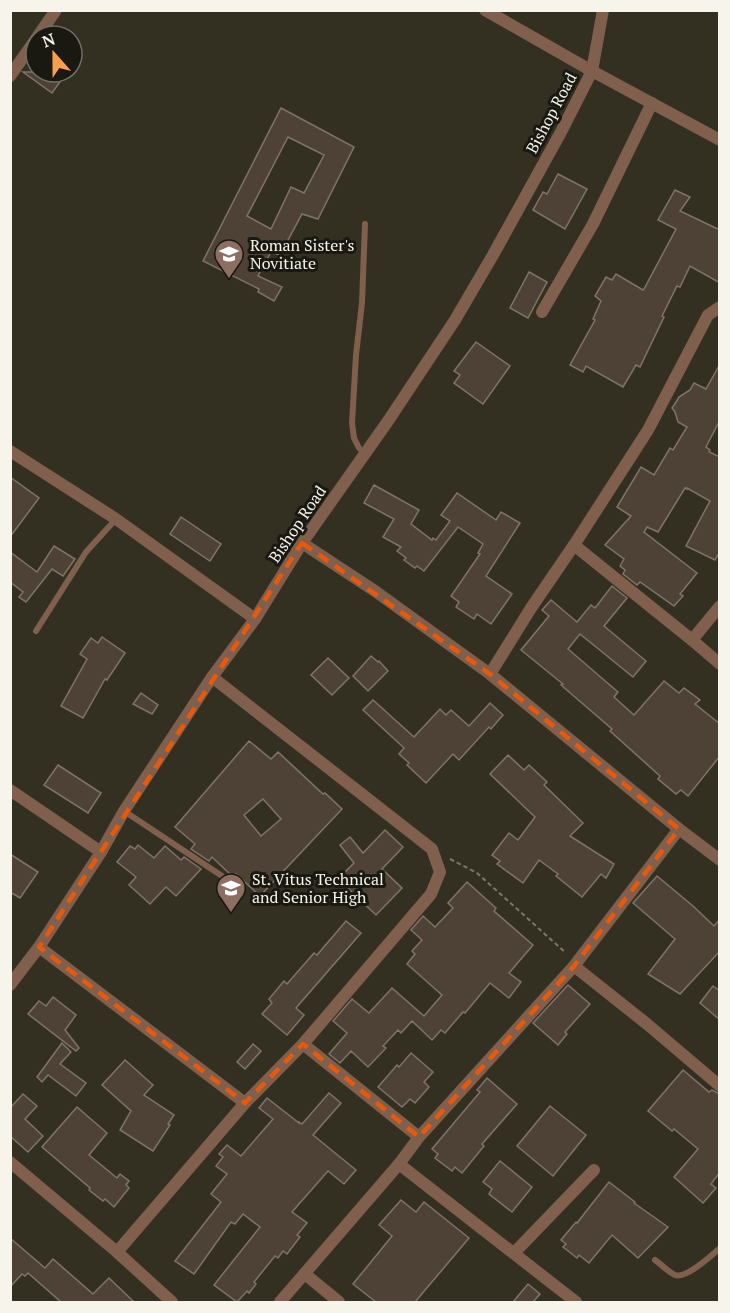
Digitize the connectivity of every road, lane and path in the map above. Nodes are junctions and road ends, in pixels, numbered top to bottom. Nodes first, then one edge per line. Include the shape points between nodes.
1 (56, 10) edge
2 (485, 10) edge
3 (603, 10) edge
4 (46, 24) edge
5 (24, 56) edge
6 (592, 71) junction
7 (10, 76) edge
8 (652, 103) junction
9 (720, 140) edge
10 (364, 224) dead end
11 (719, 306) edge
12 (542, 312) dead end
13 (10, 451) edge
14 (365, 454) junction
15 (116, 519) junction
16 (302, 543) junction
17 (574, 545) junction
18 (720, 606) edge
19 (255, 619) junction
20 (36, 631) dead end
21 (692, 640) junction
22 (720, 664) edge
23 (490, 674) junction
24 (212, 677) junction
25 (10, 790) edge
26 (124, 811) junction
27 (679, 829) junction
28 (432, 849) junction
29 (101, 852) junction
30 (720, 860) edge
31 (222, 876) dead end
32 (39, 947) junction
33 (574, 966) junction
34 (10, 985) edge
35 (303, 1044) junction
36 (720, 1086) edge
37 (245, 1103) junction
38 (419, 1137) junction
39 (10, 1162) edge
40 (399, 1164) junction
41 (594, 1170) dead end
42 (720, 1248) edge
43 (117, 1252) junction
44 (514, 1253) junction
45 (655, 1260) dead end
46 (305, 1274) junction
47 (172, 1302) edge
48 (280, 1302) edge
49 (339, 1302) edge
50 (576, 1302) edge

1 - 4 street
2 - 6 street
3 - 6 street, Bishop Road
5 - 7 street
6 - 8 street
6 - 14 street, Bishop Road via 461,311
8 - 9 street
8 - 12 street via 593,224
10 - 14 lane via 352,423 354,438
11 - 17 street via 708,315 648,430
13 - 15 street
14 - 16 street, Bishop Road
15 - 19 street
15 - 20 lane via 86,552
16 - 19 street, Bishop Road
16 - 23 street
17 - 21 street
17 - 23 street
18 - 21 street
19 - 24 street, Bishop Road
21 - 22 street
23 - 27 street
24 - 26 street, Bishop Road
24 - 28 street
25 - 29 street
26 - 29 street, Bishop Road
26 - 31 lane
27 - 30 street
27 - 33 street
28 - 33 path via 477,873 565,951
28 - 35 street via 440,872 431,894
29 - 32 street, Bishop Road
32 - 34 street, Bishop Road
32 - 37 street
33 - 36 street
33 - 38 street
35 - 37 street
35 - 38 street
37 - 43 street
38 - 40 street
39 - 43 street
40 - 44 street
40 - 46 street
41 - 44 street
42 - 45 lane via 683,1276 675,1275
43 - 47 street
44 - 50 street
46 - 48 street
46 - 49 street

